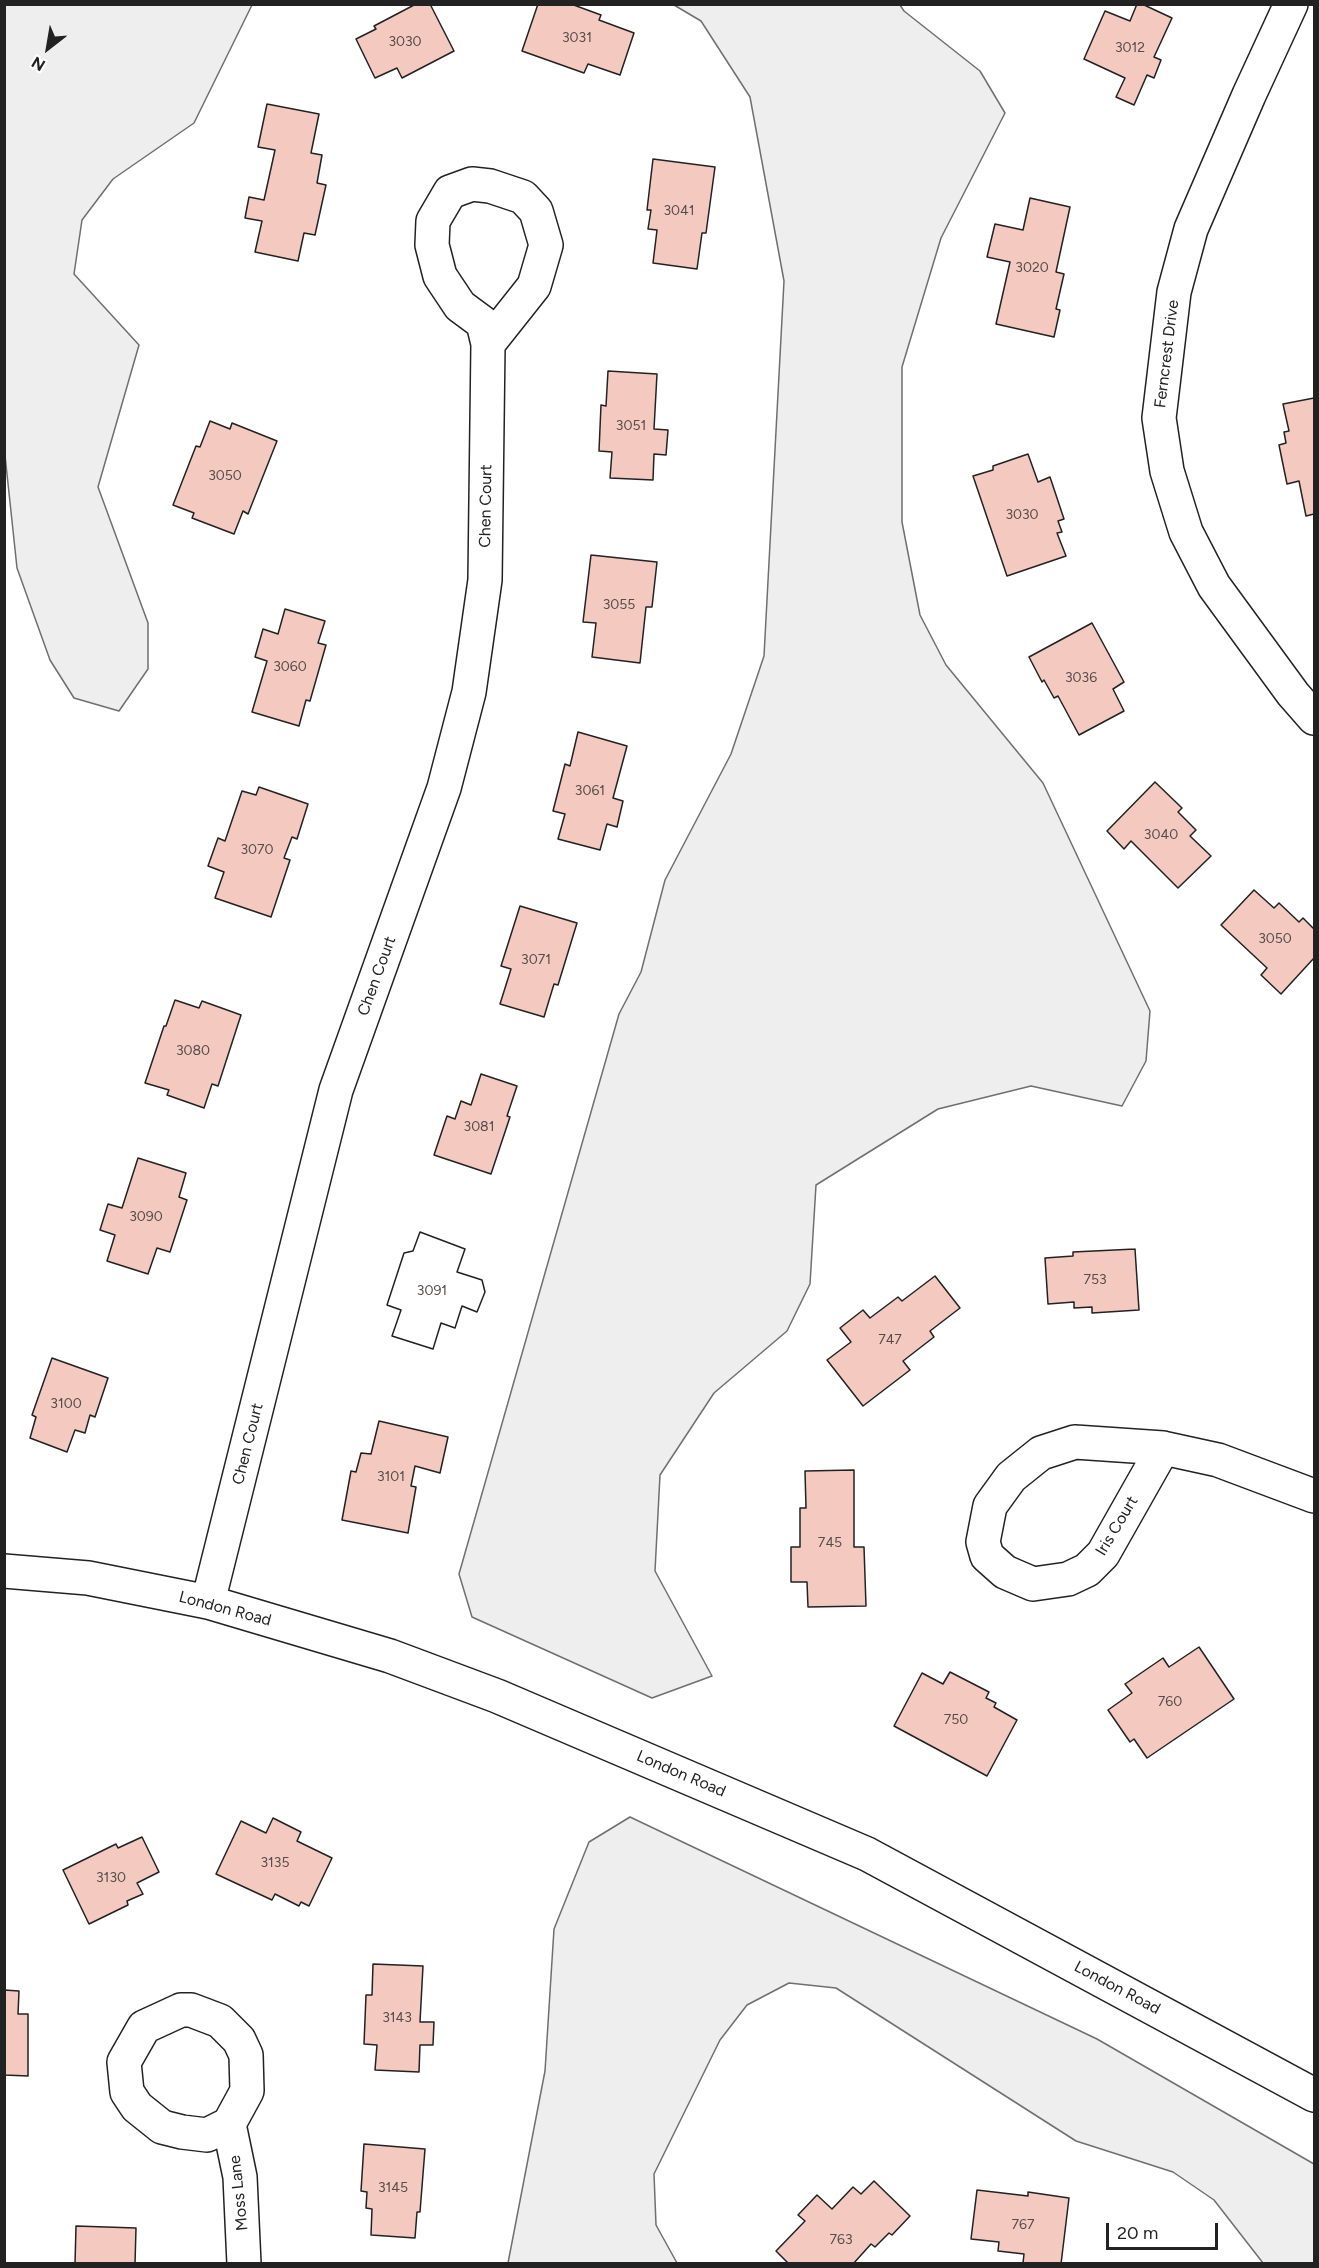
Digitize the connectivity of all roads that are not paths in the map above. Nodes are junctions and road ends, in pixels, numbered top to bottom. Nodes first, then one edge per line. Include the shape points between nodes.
1 (1291, 4) edge
2 (488, 344) junction
3 (1314, 718) edge
4 (1163, 1448) junction
5 (1314, 1496) edge
6 (4, 1571) edge
7 (208, 1602) junction
8 (1314, 2095) edge
9 (229, 2124) dead end
10 (244, 2264) edge

1 - 3 street, Ferncrest Drive via 1191,229 1174,292 1159,418 1167,471 1186,532 1214,586
2 - 2 street, Chen Court via 534,286 546,245 536,211 524,196 472,184 450,192 433,221 432,245 440,276 460,306 483,323
2 - 7 street, Chen Court via 485,580 469,692 444,788 336,1090
4 - 4 street, Iris Court via 1075,1442 1041,1453 1011,1477 990,1506 983,1542 987,1556 1005,1572 1033,1584 1068,1579 1087,1570 1103,1554
4 - 5 street, Iris Court via 1218,1460
6 - 7 street, London Road via 88,1578
7 - 8 street, London Road via 390,1656 497,1696 867,1854
9 - 10 street, Moss Lane via 240,2176

